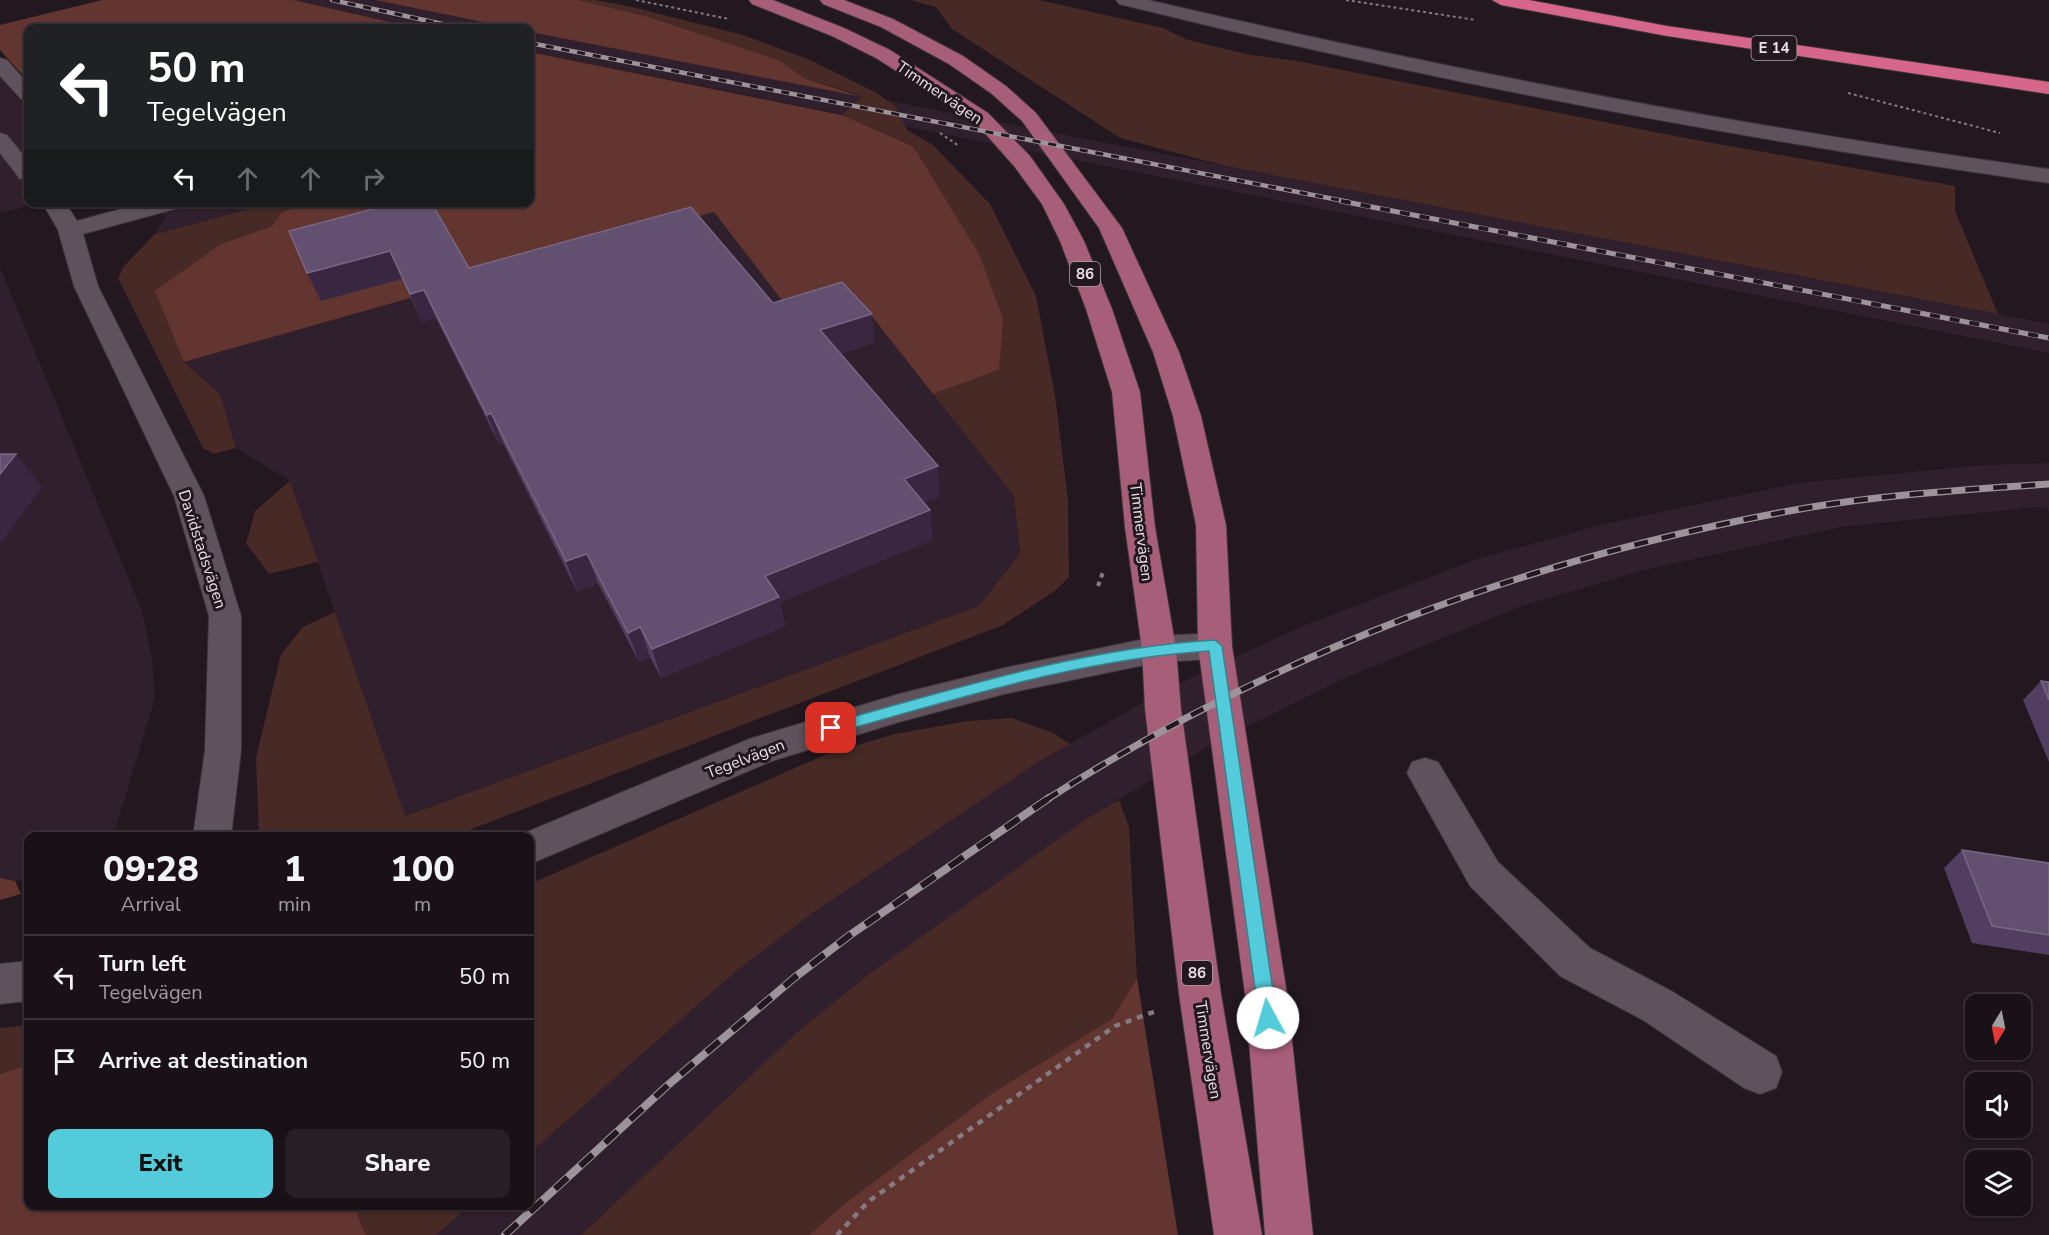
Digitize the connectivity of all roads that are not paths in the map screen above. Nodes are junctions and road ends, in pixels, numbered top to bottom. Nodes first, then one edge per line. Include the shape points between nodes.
1 (758, 0) edge
2 (829, 0) edge
3 (1125, 0) edge
4 (1501, 0) edge
5 (1563, 0) edge
6 (0, 64) edge
7 (2049, 74) edge
8 (2049, 88) edge
9 (24, 91) edge
10 (0, 139) edge
11 (24, 169) edge
12 (2049, 176) edge
13 (136, 207) edge
14 (113, 210) edge
15 (62, 216) edge
16 (1215, 646) junction
17 (1159, 649) junction
18 (1425, 773) dead end
19 (213, 832) edge
20 (534, 845) edge
21 (24, 981) edge
22 (0, 984) edge
23 (1760, 1071) dead end
24 (1238, 1235) edge
25 (1289, 1235) edge

1 - 17 main road, Timmervägen / 86 via 883,54 981,117 1022,161 1053,204 1080,260 1126,392 1140,526
2 - 16 main road, Timmervägen / 86 via 887,23 956,60 999,90 1029,117 1110,228 1167,352 1187,417 1212,525
3 - 12 street via 1688,120 1898,157
4 - 8 highway, E 14 via 1667,31
5 - 7 highway, E 14
6 - 9 street
10 - 11 street
13 - 14 street
14 - 15 street
15 - 19 street, Davidstadsvägen via 86,286 189,496 225,616 223,750
16 - 17 street, Tegelvägen
16 - 25 main road, Timmervägen / 86 via 1266,994
17 - 20 street, Tegelvägen via 992,684 762,749
17 - 24 main road, Timmervägen / 86 via 1163,709 1200,994
18 - 23 street via 1484,874 1575,963 1658,1006
21 - 22 street

